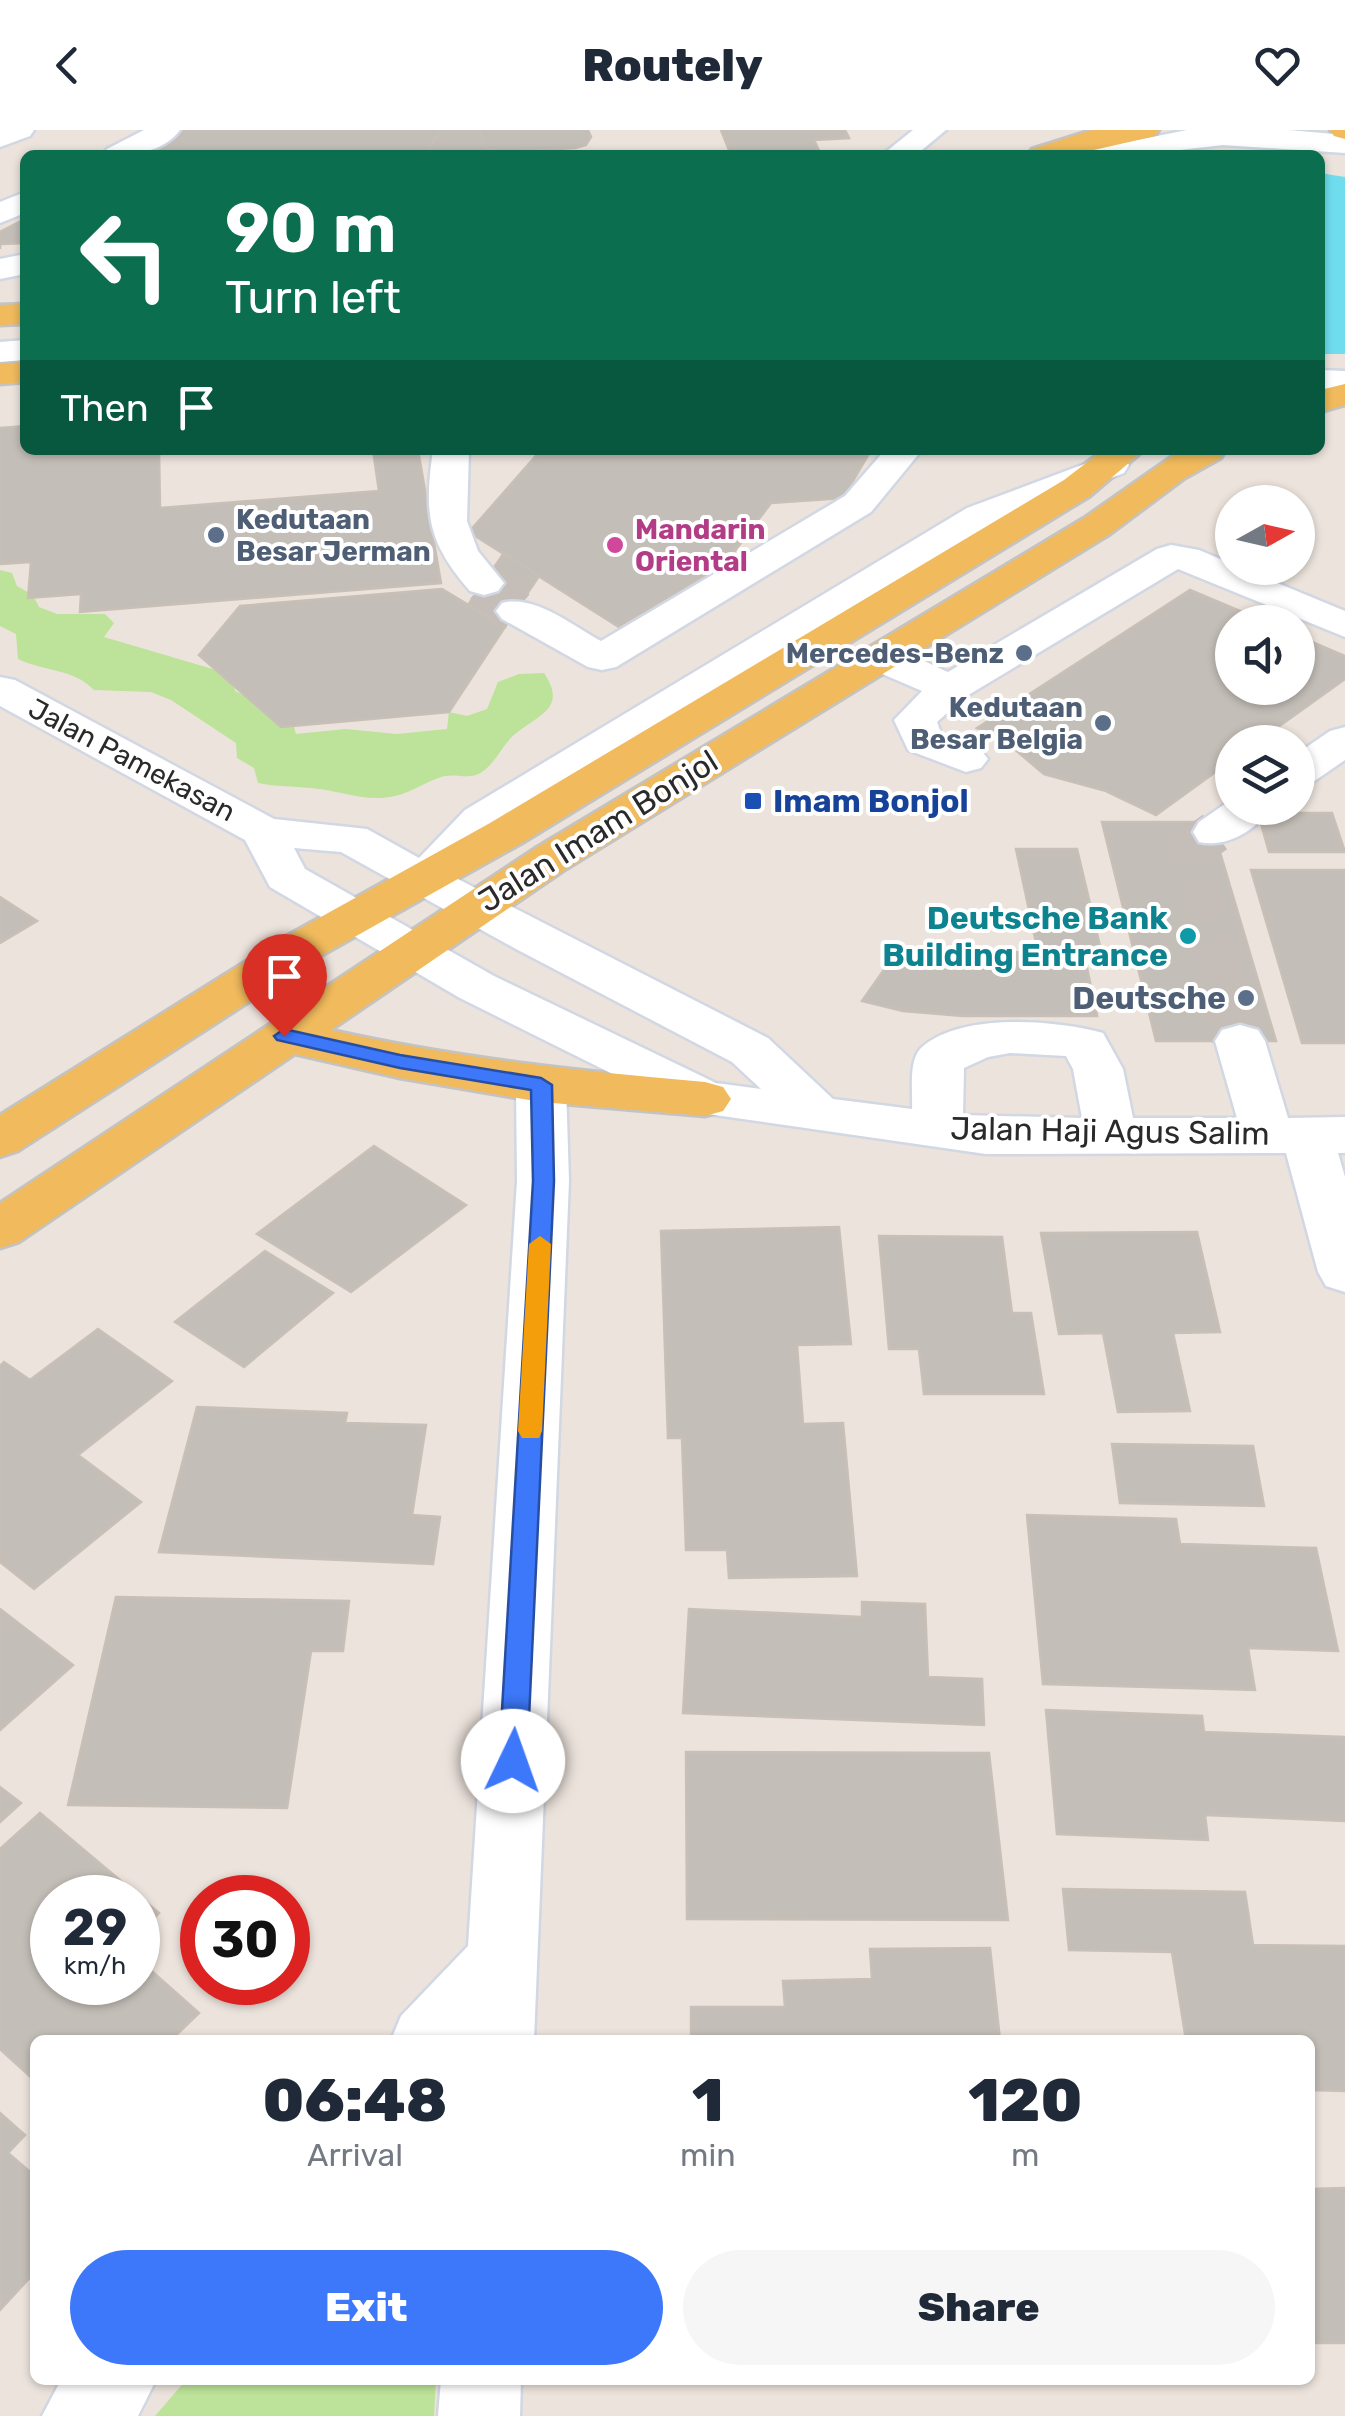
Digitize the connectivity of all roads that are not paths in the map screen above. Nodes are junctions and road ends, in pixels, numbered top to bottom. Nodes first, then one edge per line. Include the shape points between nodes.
1 (20, 130) edge
2 (166, 130) edge
3 (932, 130) edge
4 (1145, 130) edge
5 (0, 138) edge
6 (1345, 144) edge
7 (127, 150) edge
8 (905, 150) edge
9 (1058, 150) edge
10 (1129, 150) edge
11 (13, 188) edge
12 (0, 214) edge
13 (14, 279) edge
14 (0, 305) edge
15 (450, 455) edge
16 (900, 455) edge
17 (1199, 455) edge
18 (1118, 458) edge
19 (781, 550) junction
20 (484, 583) tunnel mouth
21 (864, 587) junction
22 (698, 600) junction
23 (516, 611) tunnel mouth
24 (1345, 626) edge
25 (880, 658) junction
26 (946, 686) junction
27 (0, 688) edge
28 (675, 698) junction
29 (1345, 740) edge
30 (966, 760) dead end
31 (1315, 761) edge
32 (264, 832) junction
33 (424, 879) junction
34 (475, 908) junction
35 (356, 917) junction
36 (412, 949) junction
37 (284, 1036) junction
38 (1240, 1041) tunnel mouth
39 (541, 1085) junction
40 (705, 1099) junction
41 (817, 1112) junction
42 (937, 1129) junction
43 (1111, 1135) junction
44 (1306, 1135) edge
45 (0, 1140) edge
46 (0, 1229) edge
47 (1345, 1272) edge
48 (502, 1958) junction
49 (432, 2035) edge
50 (498, 2035) edge
51 (111, 2385) edge
52 (481, 2385) edge
53 (83, 2416) edge
54 (479, 2416) edge

1 - 5 street
2 - 7 street
3 - 8 street
4 - 9 main road
6 - 10 street via 1222,138
11 - 12 street
13 - 14 street
15 - 20 street via 443,507 461,560
16 - 19 street via 858,504
17 - 25 main road, Jalan Imam Bonjol via 1097,526
18 - 21 street via 980,516
18 - 33 main road, Jalan Imam Bonjol
19 - 21 street
19 - 22 street
21 - 28 street
22 - 23 street via 602,658
22 - 28 street via 642,660
24 - 26 street via 1178,556
25 - 26 street
25 - 34 main road, Jalan Imam Bonjol
26 - 30 street via 915,720 923,741
27 - 32 street, Jalan Pamekasan
28 - 33 street via 480,819
29 - 31 street
32 - 33 street, Jalan Pamekasan via 352,840
32 - 35 street, Jalan Pamekasan via 286,877
33 - 34 street
33 - 35 main road, Jalan Imam Bonjol
34 - 36 main road, Jalan Imam Bonjol
34 - 41 street via 750,1050
35 - 36 street, Jalan Haji Agus Salim
35 - 45 main road, Jalan Imam Bonjol
36 - 37 main road, Jalan Imam Bonjol
36 - 40 street, Jalan Haji Agus Salim
37 - 39 main road
37 - 46 main road, Jalan Imam Bonjol
38 - 44 street
39 - 40 main road
39 - 48 street via 544,1181
40 - 41 street, Jalan Haji Agus Salim
41 - 42 street, Jalan Haji Agus Salim
42 - 43 street, Jalan Haji Agus Salim via 986,1136
42 - 43 street via 940,1060 969,1044 1038,1036 1084,1044 1098,1069
43 - 44 street, Jalan Haji Agus Salim
44 - 47 street
48 - 49 street
48 - 50 street
51 - 53 street
52 - 54 street

